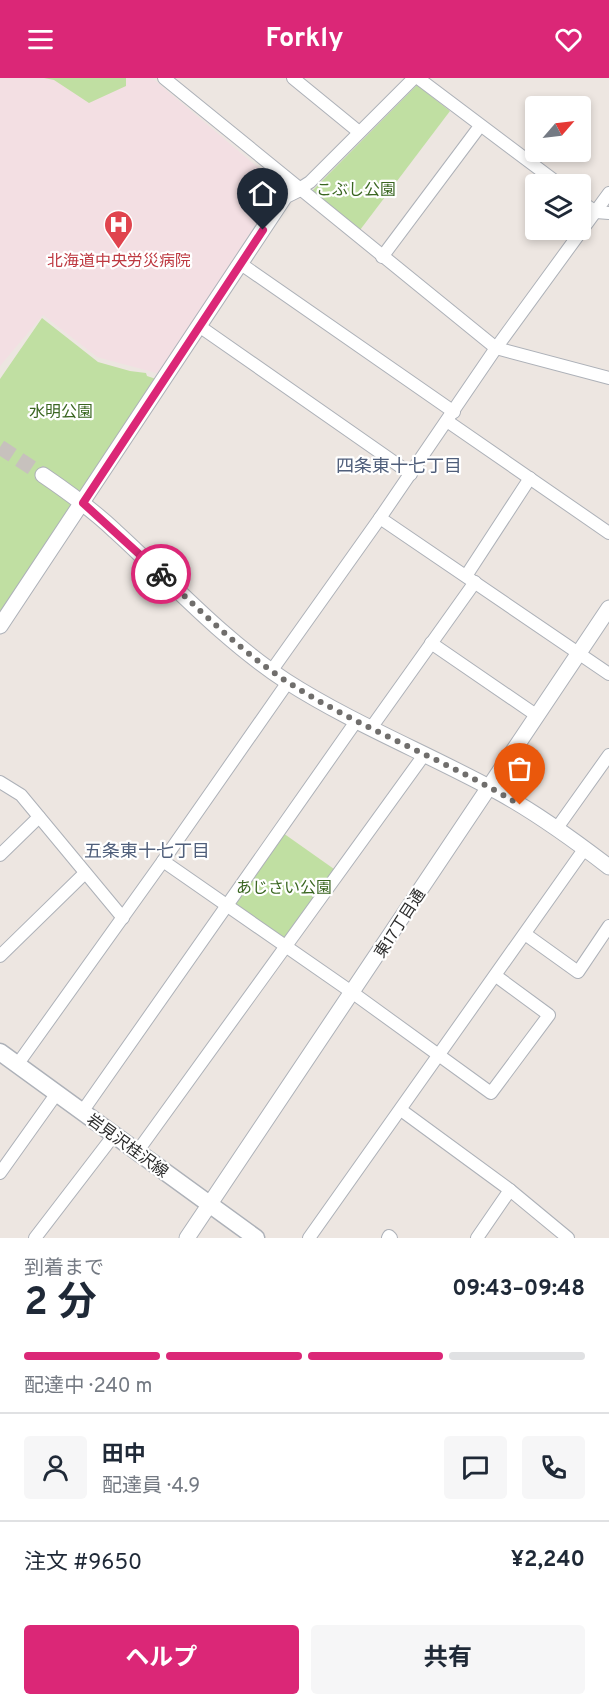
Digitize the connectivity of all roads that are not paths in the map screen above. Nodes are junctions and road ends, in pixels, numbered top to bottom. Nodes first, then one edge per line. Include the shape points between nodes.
1 (165, 78) edge
2 (293, 78) edge
3 (416, 78) edge
4 (480, 126) junction
5 (359, 132) junction
6 (545, 174) edge
7 (299, 189) junction
8 (609, 192) edge
9 (591, 209) edge
10 (596, 212) junction
11 (609, 213) edge
12 (382, 257) junction
13 (241, 264) junction
14 (199, 326) junction
15 (496, 348) junction
16 (607, 374) edge
17 (451, 417) junction
18 (411, 474) junction
19 (43, 475) tunnel mouth
20 (530, 478) junction
21 (83, 503) junction
22 (380, 518) junction
23 (609, 533) edge
24 (470, 579) junction
25 (606, 617) edge
26 (0, 626) edge
27 (431, 643) junction
28 (579, 652) junction
29 (272, 670) junction
30 (609, 674) edge
31 (288, 682) junction
32 (536, 716) junction
33 (364, 724) junction
34 (424, 755) junction
35 (609, 755) edge
36 (0, 782) edge
37 (489, 787) junction
38 (39, 817) junction
39 (557, 828) junction
40 (585, 848) junction
41 (0, 855) edge
42 (163, 861) junction
43 (609, 867) edge
44 (85, 873) junction
45 (227, 906) junction
46 (123, 918) junction
47 (609, 926) edge
48 (525, 934) junction
49 (285, 946) junction
50 (0, 956) edge
51 (496, 976) junction
52 (352, 993) junction
53 (0, 1052) edge
54 (440, 1056) junction
55 (17, 1065) junction
56 (57, 1093) junction
57 (400, 1110) junction
58 (82, 1112) junction
59 (114, 1135) junction
60 (137, 1152) junction
61 (0, 1173) edge
62 (510, 1190) junction
63 (210, 1205) junction
64 (35, 1238) edge
65 (187, 1238) edge
66 (256, 1238) edge
67 (309, 1238) edge
68 (477, 1238) edge
69 (568, 1238) edge

1 - 7 street
2 - 5 street
3 - 4 street
3 - 5 street
4 - 6 street
4 - 12 street
5 - 7 street
7 - 12 street
7 - 13 street via 285,196
8 - 10 street
9 - 10 street
10 - 11 street
10 - 15 street
12 - 15 street
13 - 14 street
13 - 17 street
14 - 18 street
14 - 21 street
15 - 16 street
15 - 17 street
17 - 18 street
17 - 20 street
18 - 22 street
19 - 21 street
20 - 23 street
20 - 24 street
21 - 26 street
21 - 29 street via 220,631
22 - 24 street
22 - 29 street
24 - 27 street
24 - 28 street
25 - 28 street, 東17丁目通
27 - 32 street
27 - 33 street
28 - 30 street
28 - 32 street, 東17丁目通
29 - 31 street
31 - 33 street
31 - 42 street
32 - 37 street, 東17丁目通
33 - 34 street
33 - 45 street
34 - 37 street
34 - 49 street
35 - 39 street
36 - 38 street via 21,795
37 - 39 street
37 - 52 street, 東17丁目通
38 - 41 street
38 - 44 street
39 - 40 street
40 - 43 street
40 - 48 street
42 - 45 street
42 - 46 street
44 - 46 street
44 - 50 street
45 - 49 street
45 - 58 street
46 - 55 street
47 - 48 street via 578,972
48 - 51 street
49 - 52 street
49 - 60 street
51 - 54 street
51 - 54 street via 549,1014 490,1093
52 - 54 street
52 - 63 street, 東17丁目通
53 - 55 main road, 岩見沢桂沢線
54 - 57 street
55 - 56 main road, 岩見沢桂沢線
56 - 58 main road, 岩見沢桂沢線
56 - 61 street
57 - 62 street
57 - 67 street
58 - 59 main road, 岩見沢桂沢線
59 - 60 main road, 岩見沢桂沢線
59 - 64 street
60 - 63 main road, 岩見沢桂沢線
62 - 68 street
62 - 69 street
63 - 65 street, 東17丁目通
63 - 66 main road, 岩見沢桂沢線

